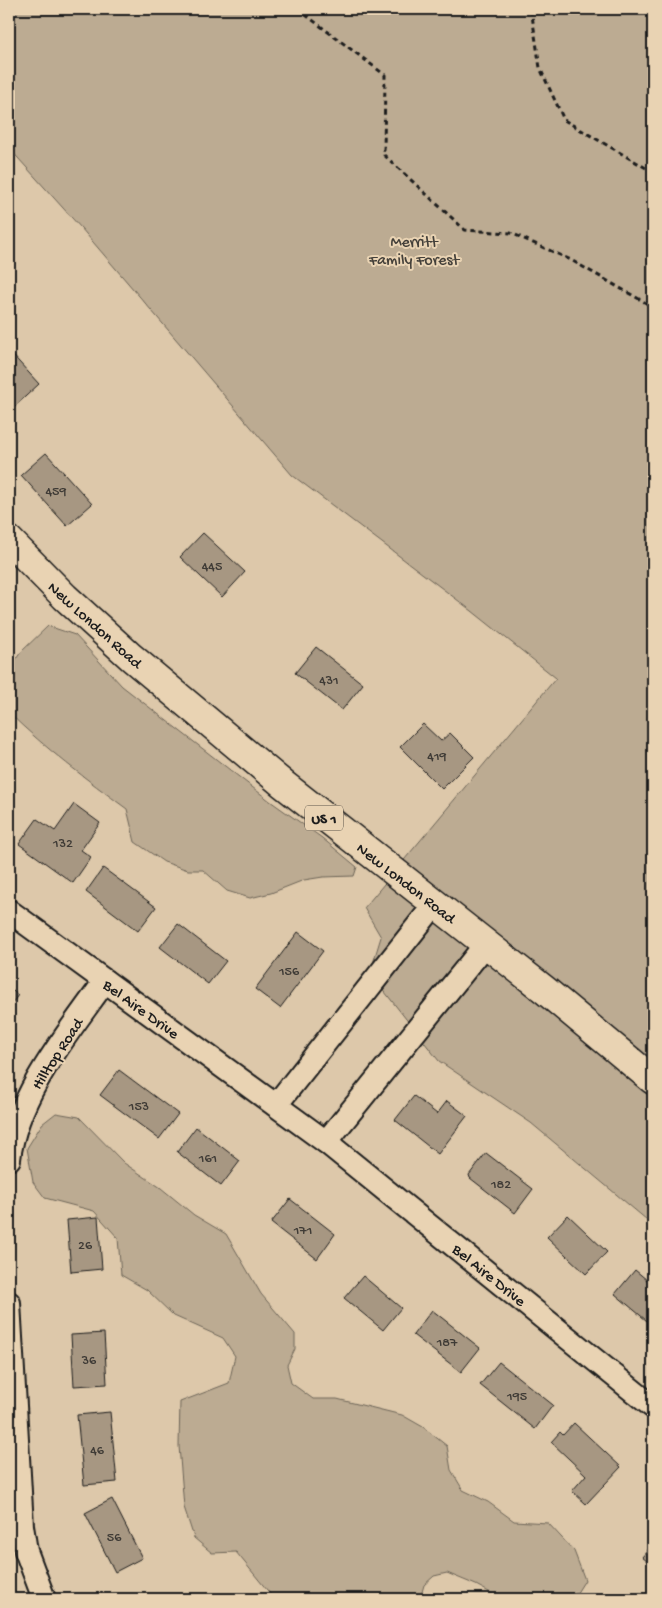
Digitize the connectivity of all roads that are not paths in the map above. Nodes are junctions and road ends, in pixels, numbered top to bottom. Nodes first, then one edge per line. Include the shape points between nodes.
1 (9, 540) edge
2 (435, 904) junction
3 (9, 911) edge
4 (486, 944) junction
5 (105, 981) junction
6 (653, 1080) edge
7 (276, 1105) junction
8 (326, 1142) junction
9 (9, 1159) edge
10 (9, 1303) edge
11 (653, 1407) edge
12 (44, 1599) edge

1 - 2 main road, New London Road / US 1 via 131,657 283,784
2 - 4 main road, New London Road / US 1
2 - 7 street
3 - 5 street, Bel Aire Drive
4 - 6 main road, New London Road / US 1
4 - 8 street
5 - 7 street, Bel Aire Drive
5 - 9 street, Hilltop Road via 58,1048 20,1112
7 - 8 street, Bel Aire Drive
8 - 11 street, Bel Aire Drive
10 - 12 street via 22,1526 26,1551

